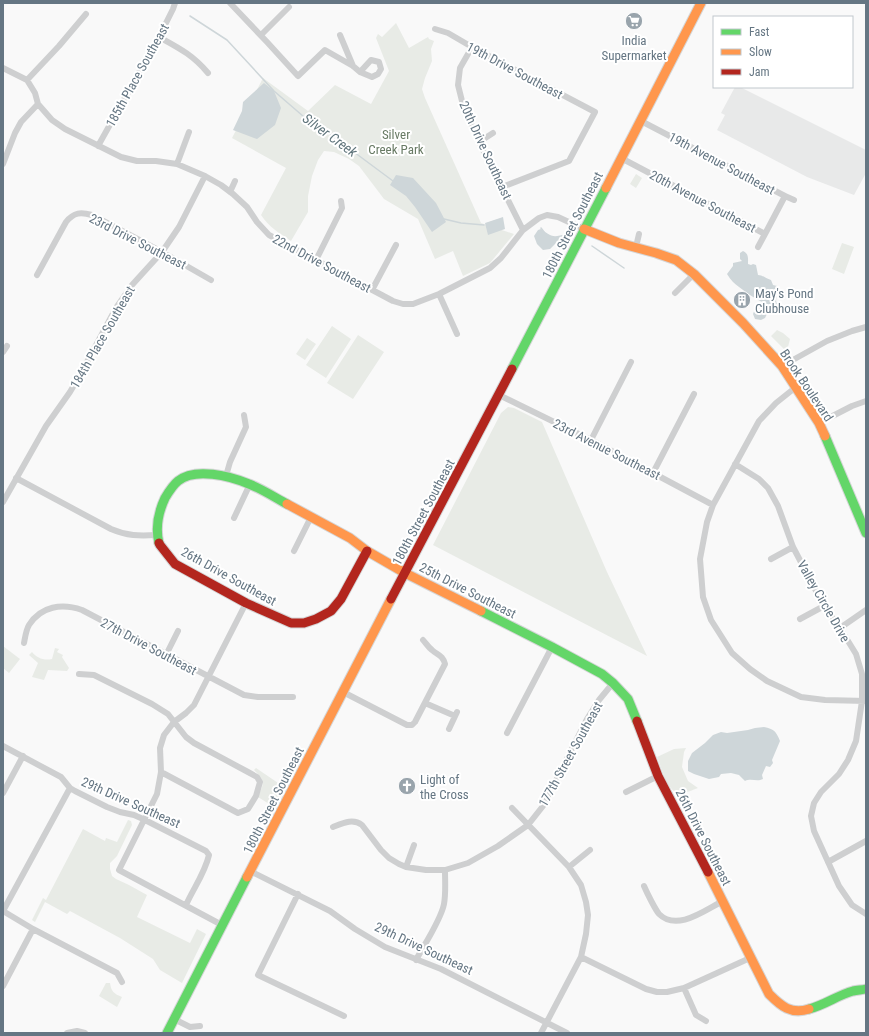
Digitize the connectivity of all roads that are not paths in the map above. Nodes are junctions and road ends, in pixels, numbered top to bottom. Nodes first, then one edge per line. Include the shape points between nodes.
1 (175, 3) edge
2 (230, 3) edge
3 (701, 3) edge
4 (289, 7) dead end
5 (86, 14) dead end
6 (435, 29) dead end
7 (260, 35) junction
8 (340, 35) dead end
9 (159, 37) junction
10 (472, 47) junction
11 (353, 66) junction
12 (3, 68) edge
13 (360, 72) dead end
14 (208, 73) dead end
15 (27, 80) junction
16 (38, 104) junction
17 (641, 120) junction
18 (189, 132) dead end
19 (493, 133) dead end
20 (479, 142) junction
21 (98, 146) junction
22 (621, 158) junction
23 (3, 164) edge
24 (177, 164) junction
25 (205, 176) junction
26 (235, 181) dead end
27 (502, 187) junction
28 (230, 192) junction
29 (785, 196) junction
30 (794, 200) dead end
31 (341, 201) dead end
32 (775, 215) joint
33 (584, 229) junction
34 (523, 230) junction
35 (639, 234) dead end
36 (765, 234) junction
37 (396, 245) dead end
38 (636, 247) junction
39 (758, 247) dead end
40 (162, 252) junction
41 (316, 260) junction
42 (694, 274) junction
43 (37, 275) dead end
44 (211, 280) dead end
45 (372, 290) junction
46 (675, 293) dead end
47 (439, 294) junction
48 (866, 327) edge
49 (457, 334) dead end
50 (631, 362) dead end
51 (782, 366) junction
52 (796, 387) junction
53 (694, 394) dead end
54 (500, 395) junction
55 (866, 401) edge
56 (244, 415) dead end
57 (819, 423) junction
58 (591, 440) junction
59 (735, 464) junction
60 (653, 472) junction
61 (226, 476) junction
62 (16, 478) junction
63 (250, 484) junction
64 (3, 502) edge
65 (713, 505) junction
66 (311, 517) junction
67 (234, 518) dead end
68 (866, 533) edge
69 (157, 535) junction
70 (794, 547) junction
71 (294, 551) dead end
72 (367, 551) junction
73 (771, 559) dead end
74 (405, 573) junction
75 (246, 603) junction
76 (824, 606) junction
77 (866, 610) edge
78 (800, 619) dead end
79 (840, 628) junction
80 (178, 631) dead end
81 (423, 640) dead end
82 (24, 643) dead end
83 (552, 647) junction
84 (166, 655) junction
85 (79, 674) dead end
86 (208, 677) junction
87 (613, 683) junction
88 (343, 692) junction
89 (292, 697) dead end
90 (864, 701) edge
91 (425, 702) junction
92 (174, 722) junction
93 (449, 729) dead end
94 (507, 733) dead end
95 (3, 746) edge
96 (22, 756) junction
97 (160, 772) junction
98 (658, 776) junction
99 (70, 788) junction
100 (626, 792) dead end
101 (3, 793) edge
102 (512, 808) dead end
103 (143, 819) junction
104 (528, 825) junction
105 (333, 827) dead end
106 (866, 841) edge
107 (414, 845) dead end
108 (590, 850) dead end
109 (828, 862) junction
110 (406, 867) junction
111 (569, 867) junction
112 (444, 870) junction
113 (250, 871) junction
114 (644, 886) dead end
115 (298, 894) junction
116 (723, 901) junction
117 (186, 905) junction
118 (3, 911) edge
119 (866, 914) edge
120 (222, 925) junction
121 (33, 929) junction
122 (581, 957) junction
123 (750, 958) junction
124 (416, 960) junction
125 (122, 982) dead end
126 (3, 986) edge
127 (684, 988) junction
128 (866, 989) edge
129 (344, 1016) dead end
130 (174, 1018) junction
131 (706, 1021) dead end
132 (546, 1022) junction
133 (200, 1026) dead end
134 (77, 1032) edge
135 (67, 1033) edge
136 (86, 1033) edge
137 (167, 1033) edge
138 (541, 1033) edge
139 (567, 1033) edge

1 - 9 street, 185th Place Southeast
2 - 7 street
3 - 17 street, 180th Street Southeast
4 - 7 street
5 - 15 street
6 - 10 street, 19th Drive Southeast via 448,33
7 - 11 street via 298,76 325,50
8 - 11 street
9 - 14 street via 186,52
9 - 21 street, 185th Place Southeast
10 - 20 street, 20th Drive Southeast via 460,68 458,85 463,105
10 - 27 street, 19th Drive Southeast via 595,112 569,161
11 - 13 street
12 - 15 street
15 - 16 street, 22nd Drive Southeast
16 - 21 street, 22nd Drive Southeast via 65,130
16 - 23 street via 21,122
17 - 22 street, 180th Street Southeast
17 - 29 street, 19th Avenue Southeast
18 - 24 street
19 - 20 street
20 - 27 street, 20th Drive Southeast
21 - 24 street, 22nd Drive Southeast via 121,157 137,161
22 - 33 street, 180th Street Southeast
22 - 36 street, 20th Avenue Southeast
24 - 25 street, 22nd Drive Southeast
25 - 28 street, 22nd Drive Southeast
25 - 40 street, 184th Place Southeast
26 - 28 street
27 - 34 street, 20th Drive Southeast
28 - 41 street, 22nd Drive Southeast via 247,207 269,235
29 - 30 street
29 - 32 street, 19th Avenue Southeast
31 - 41 street via 342,208
32 - 36 street, 20th Avenue Southeast
33 - 34 street, 22nd Drive Southeast via 558,217 547,215
33 - 38 street, Brook Boulevard
33 - 54 street, 180th Street Southeast
34 - 47 street, 22nd Drive Southeast via 490,268
35 - 38 street
36 - 39 street
37 - 45 street
38 - 42 street, Brook Boulevard via 676,260
40 - 43 street, 23rd Drive Southeast via 92,215 75,214 69,217
40 - 44 street, 23rd Drive Southeast
40 - 62 street, 184th Place Southeast via 132,285 116,308 80,376 46,426
41 - 45 street, 22nd Drive Southeast
42 - 46 street
42 - 51 street, Brook Boulevard
45 - 47 street, 22nd Drive Southeast via 403,304 413,304
47 - 49 street
48 - 51 street via 827,341
50 - 58 street
51 - 52 street, Brook Boulevard
52 - 57 street, Brook Boulevard
52 - 59 street via 759,421
53 - 60 street
54 - 58 street, 23rd Avenue Southeast
54 - 74 street, 180th Street Southeast
55 - 57 street
56 - 61 street via 246,427
57 - 68 street, Brook Boulevard
58 - 60 street, 23rd Avenue Southeast
59 - 65 street
59 - 70 street, Valley Circle Drive via 768,488
60 - 65 street, 23rd Avenue Southeast
61 - 63 street, 25th Drive Southeast
61 - 69 street, 25th Drive Southeast via 190,475 178,481 160,508
62 - 64 street, 184th Place Southeast
62 - 69 street via 111,530 139,536
63 - 66 street, 25th Drive Southeast
63 - 67 street
65 - 90 street via 700,559 703,598 712,620 732,654 767,681 801,697
66 - 71 street
66 - 72 street, 25th Drive Southeast via 350,538
69 - 75 street, 26th Drive Southeast via 160,545 175,564
70 - 73 street
70 - 76 street, Valley Circle Drive
72 - 74 street, 25th Drive Southeast
72 - 75 street, 26th Drive Southeast via 341,599 331,611 313,620 291,623
74 - 83 street, 25th Drive Southeast
74 - 88 street, 180th Street Southeast
75 - 86 street
76 - 78 street
76 - 79 street, Valley Circle Drive
77 - 79 street
79 - 90 street, Valley Circle Drive via 856,654 862,674
80 - 84 street
81 - 91 street via 432,651 441,656 445,664
82 - 84 street, 27th Drive Southeast via 28,626 38,615 60,606 72,607
83 - 87 street, 25th Drive Southeast via 602,674
83 - 94 street
84 - 86 street, 27th Drive Southeast
85 - 92 street via 94,675 120,688 168,714
86 - 89 street, 27th Drive Southeast via 244,695
86 - 92 street via 194,705
87 - 98 street, 26th Drive Southeast via 628,699
87 - 104 street, 177th Street Southeast via 587,719 543,806
88 - 91 street via 408,725 415,722
88 - 113 street, 180th Street Southeast
90 - 109 street, Valley Circle Drive via 856,741 848,760 839,774 821,792 811,816 814,831
91 - 93 street via 456,714
92 - 97 street via 164,735 160,748
92 - 97 street via 194,743 257,777 260,782 256,796 248,808 238,813
95 - 96 street, 29th Drive Southeast
96 - 99 street, 29th Drive Southeast via 61,777
96 - 101 street
97 - 103 street via 156,794
98 - 100 street
98 - 116 street, 26th Drive Southeast
99 - 103 street, 29th Drive Southeast via 107,807
99 - 118 street
102 - 104 street
103 - 117 street, 29th Drive Southeast via 206,851 209,855 207,865
103 - 117 street via 119,870
104 - 111 street
104 - 112 street, 177th Street Southeast via 468,863
105 - 110 street, 177th Street Southeast via 355,821 359,823 389,858
106 - 109 street
107 - 110 street
108 - 111 street
109 - 119 street via 839,886 852,905
110 - 112 street, 177th Street Southeast
111 - 122 street via 581,886 588,915
112 - 124 street via 445,888 440,917
113 - 115 street, 29th Drive Southeast
113 - 120 street, 180th Street Southeast
114 - 116 street via 659,914 676,921 687,920
115 - 124 street, 29th Drive Southeast via 330,911 385,947
115 - 129 street via 258,975
116 - 123 street, 26th Drive Southeast
117 - 120 street
118 - 121 street
120 - 130 street, 180th Street Southeast
121 - 125 street via 117,974
121 - 126 street
122 - 127 street via 646,989 667,992
122 - 132 street
123 - 127 street
123 - 128 street, 26th Drive Southeast via 776,1003 791,1010 802,1012 817,1008 844,994
124 - 132 street, 29th Drive Southeast via 441,969
127 - 131 street via 696,1015
130 - 133 street via 190,1027
130 - 137 street, 180th Street Southeast
132 - 138 street
132 - 139 street, 29th Drive Southeast
134 - 135 street
134 - 136 street

